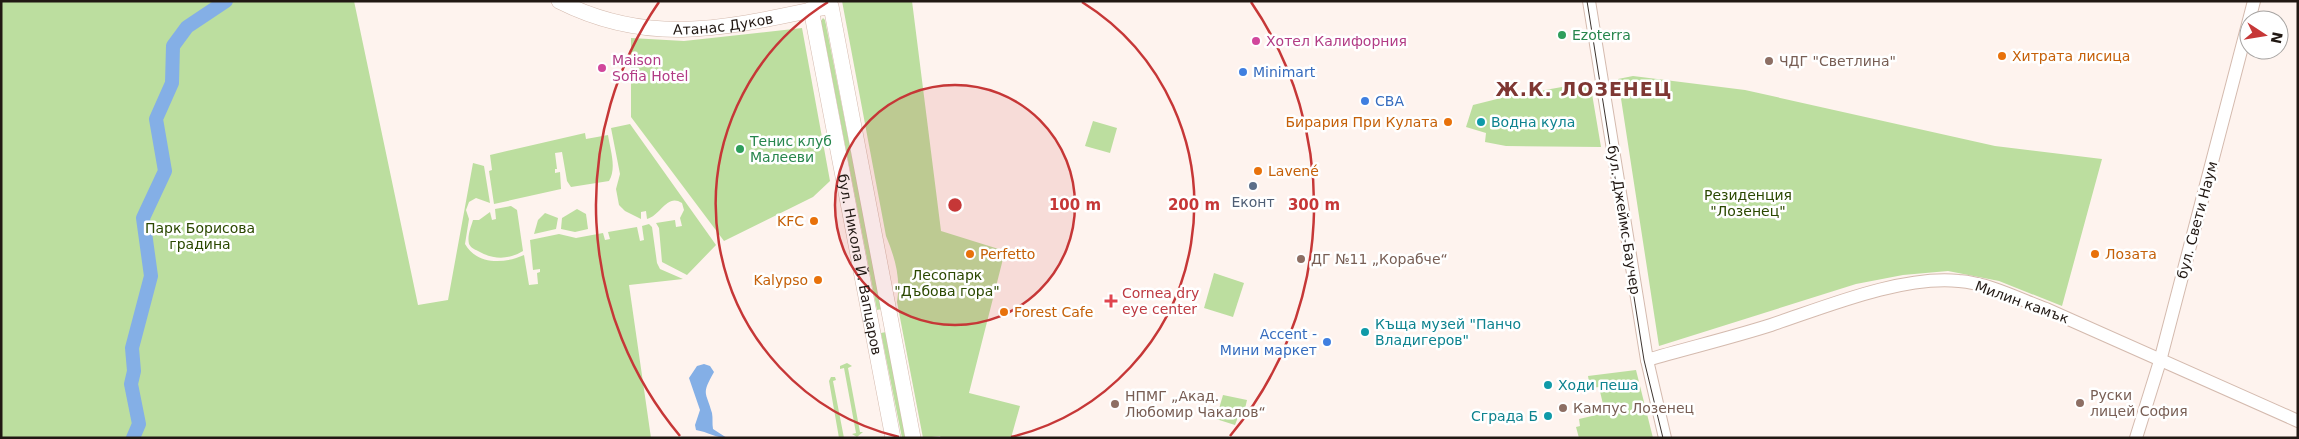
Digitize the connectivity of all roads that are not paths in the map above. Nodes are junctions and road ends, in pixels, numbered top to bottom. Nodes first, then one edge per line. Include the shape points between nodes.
1 (559, 1) edge
2 (576, 1) edge
3 (1589, 1) edge
4 (2254, 1) edge
5 (830, 3) edge
6 (811, 5) edge
7 (615, 21) junction
8 (1646, 360) junction
9 (2160, 361) junction
10 (2298, 421) edge
11 (893, 438) edge
12 (913, 438) edge
13 (1665, 438) edge
14 (2136, 438) edge

1 - 7 main road, Атанас Дуков via 594,18
2 - 7 main road, Атанас Дуков
3 - 8 street, бул. Джеймс Баучер
4 - 9 street, бул. Свети Наум
5 - 6 main road, Атанас Дуков
5 - 12 main road, бул. Никола Й. Вапцаров
6 - 7 main road, Атанас Дуков via 698,30 650,28
6 - 11 main road, бул. Никола Й. Вапцаров
8 - 9 street, Милин камък via 1769,326 1844,300 1898,287 1961,280 2012,296
8 - 13 street, бул. Джеймс Баучер
9 - 10 street, Милин камък
9 - 14 street, бул. Свети Наум

